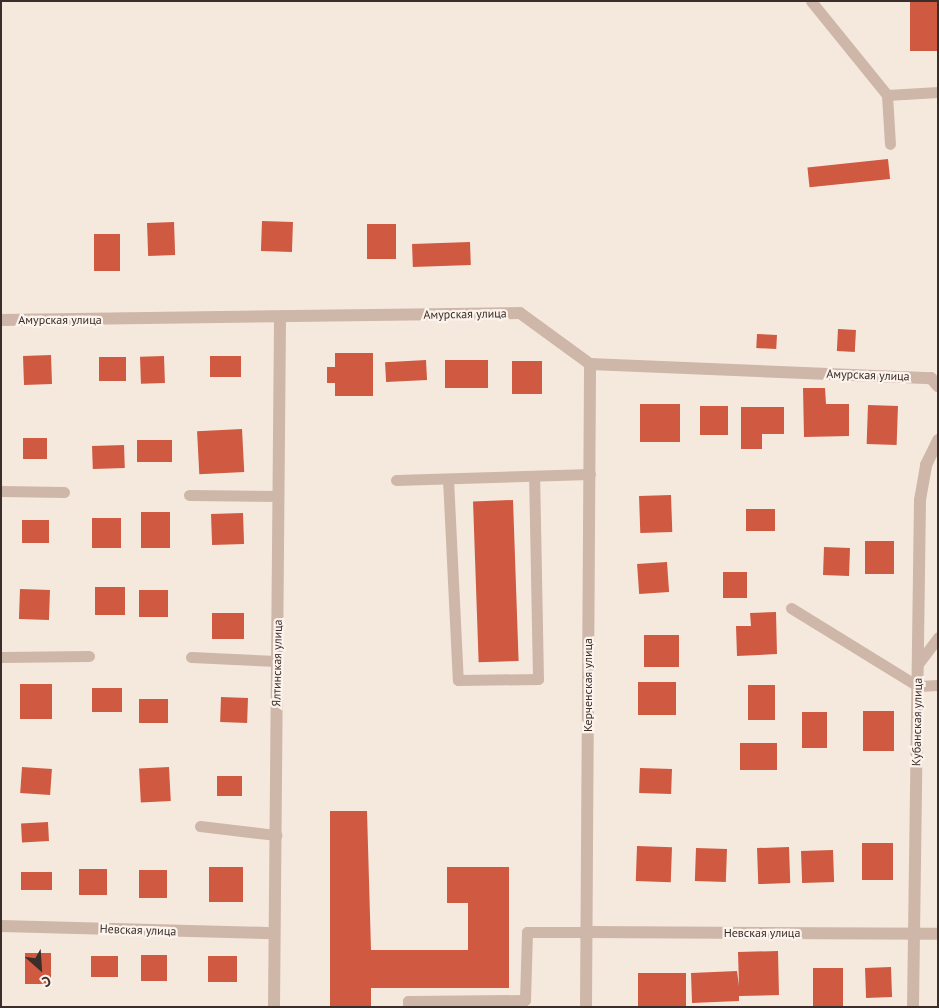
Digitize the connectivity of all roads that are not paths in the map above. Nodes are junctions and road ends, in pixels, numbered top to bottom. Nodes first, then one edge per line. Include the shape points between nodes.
1 (811, 1) edge
2 (938, 92) edge
3 (888, 95) junction
4 (890, 144) dead end
5 (280, 319) junction
6 (1, 320) edge
7 (590, 364) junction
8 (938, 386) edge
9 (938, 440) edge
10 (590, 474) junction
11 (534, 476) junction
12 (448, 478) junction
13 (396, 480) dead end
14 (1, 490) edge
15 (64, 492) dead end
16 (189, 495) dead end
17 (278, 496) junction
18 (791, 608) dead end
19 (938, 637) edge
20 (89, 656) dead end
21 (1, 657) edge
22 (191, 657) dead end
23 (277, 661) junction
24 (918, 664) junction
25 (938, 685) edge
26 (918, 686) junction
27 (200, 826) dead end
28 (276, 835) junction
29 (1, 926) edge
30 (587, 932) junction
31 (274, 933) junction
32 (913, 934) junction
33 (938, 934) edge
34 (274, 1007) edge
35 (408, 1007) edge
36 (586, 1007) edge
37 (914, 1007) edge

1 - 3 lane
2 - 3 lane
3 - 4 lane
5 - 6 street, Амурская улица
5 - 7 street, Амурская улица via 520,313
5 - 17 street, Ялтинская улица
7 - 8 street, Амурская улица via 931,378
7 - 10 street, Керченская улица
9 - 24 street, Кубанская улица via 926,465 920,500
10 - 11 lane
10 - 30 street, Керченская улица
11 - 12 lane
11 - 12 lane via 538,680 458,680
12 - 13 lane
14 - 15 lane
16 - 17 lane
17 - 23 street, Ялтинская улица
18 - 26 lane
19 - 24 lane
20 - 21 lane
22 - 23 lane
23 - 28 street, Ялтинская улица
24 - 26 street, Кубанская улица
25 - 26 lane
26 - 32 street, Кубанская улица
27 - 28 lane
28 - 31 street, Ялтинская улица
29 - 31 street, Невская улица
30 - 32 street, Невская улица
30 - 35 lane via 527,932 525,1000 408,1001
30 - 36 street, Керченская улица
31 - 34 street, Ялтинская улица
32 - 33 street, Невская улица
32 - 37 street, Кубанская улица

